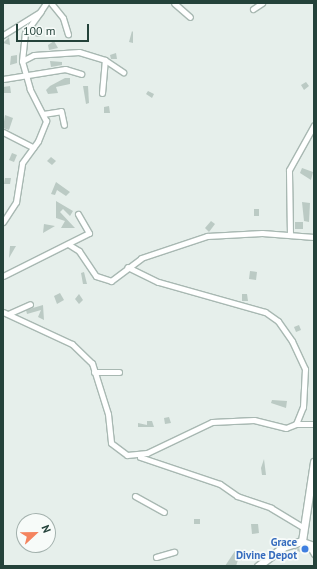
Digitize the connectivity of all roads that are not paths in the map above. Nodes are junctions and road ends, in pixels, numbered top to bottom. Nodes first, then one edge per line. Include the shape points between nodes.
1 (46, 3) edge
2 (51, 3) edge
3 (174, 3) edge
4 (262, 3) edge
5 (253, 9) dead end
6 (40, 12) junction
7 (190, 17) dead end
8 (68, 34) dead end
9 (3, 35) edge
10 (105, 60) junction
11 (22, 61) junction
12 (123, 72) dead end
13 (81, 74) dead end
14 (27, 78) junction
15 (3, 79) edge
16 (102, 93) dead end
17 (44, 114) junction
18 (64, 125) dead end
19 (314, 125) edge
20 (3, 132) edge
21 (32, 147) junction
22 (78, 214) dead end
23 (3, 222) edge
24 (290, 236) junction
25 (314, 237) edge
26 (68, 244) junction
27 (127, 267) junction
28 (3, 276) edge
29 (30, 304) dead end
30 (5, 313) edge
31 (94, 372) junction
32 (119, 372) dead end
33 (296, 424) junction
34 (314, 424) edge
35 (135, 457) junction
36 (314, 462) edge
37 (313, 473) edge
38 (135, 496) dead end
39 (164, 512) dead end
40 (303, 527) junction
41 (308, 543) edge
42 (174, 552) dead end
43 (314, 554) edge
44 (156, 557) dead end
45 (258, 566) edge

1 - 6 street
2 - 8 street via 63,18
3 - 7 street
4 - 5 street
6 - 9 street
6 - 11 street via 25,33
10 - 11 street via 79,52 34,55
10 - 12 street
10 - 16 street
11 - 14 street
13 - 14 street via 65,69
14 - 15 street
14 - 17 street
17 - 18 street via 61,111
17 - 21 street via 43,131
19 - 24 street via 289,170
20 - 21 street
21 - 23 street via 22,163 16,202
22 - 26 street via 89,233
24 - 25 street
24 - 27 street via 207,236
26 - 27 street via 79,251 101,280 111,282
26 - 28 street via 46,252
27 - 33 street via 158,282 265,312 278,320 292,341 305,369 303,407
29 - 30 street
30 - 31 street via 42,329 53,338 72,344 92,363
31 - 32 street
31 - 35 street via 108,414 111,443 126,455
33 - 34 street
33 - 35 street via 286,428 254,420 212,422 180,440
35 - 40 street via 220,484 237,496 271,508
36 - 37 street
37 - 40 street
38 - 39 street
40 - 41 street
41 - 43 street
41 - 45 street via 283,547
42 - 44 street

